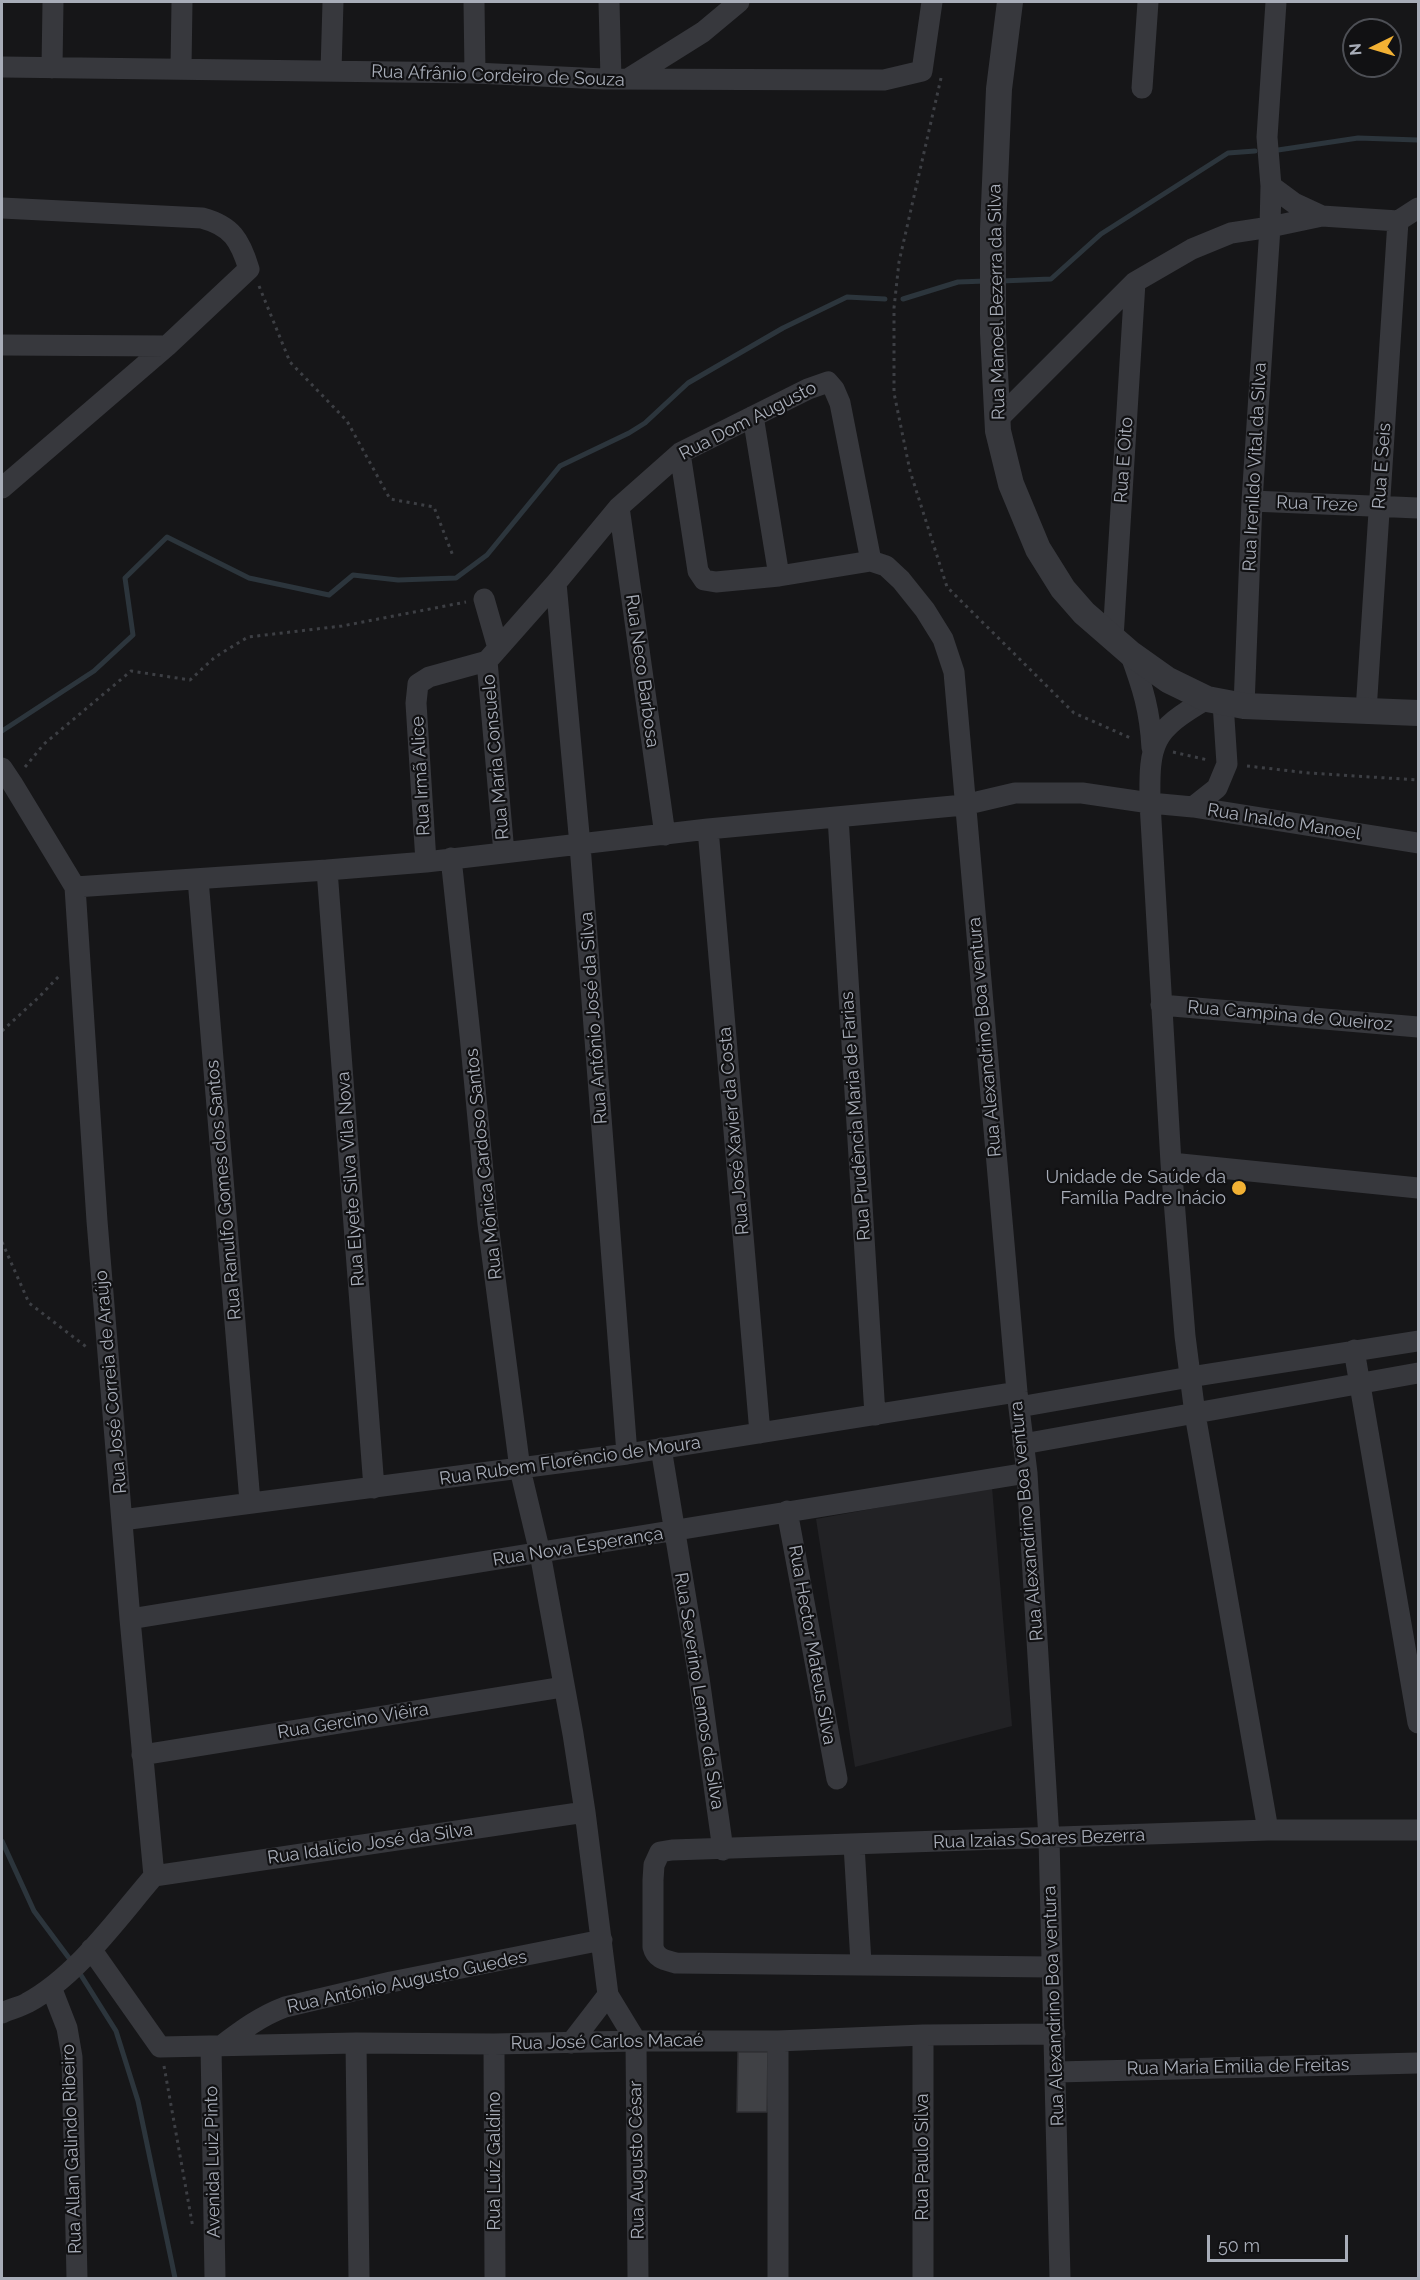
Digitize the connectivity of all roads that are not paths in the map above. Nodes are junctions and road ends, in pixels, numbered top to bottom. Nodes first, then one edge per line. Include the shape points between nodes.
1 (52, 2) edge
2 (183, 2) edge
3 (333, 2) edge
4 (474, 2) edge
5 (609, 2) edge
6 (739, 2) edge
7 (932, 2) edge
8 (1010, 2) edge
9 (1148, 2) edge
10 (1276, 2) edge
11 (2, 67) edge
12 (52, 68) junction
13 (180, 68) junction
14 (331, 71) junction
15 (476, 74) junction
16 (619, 79) junction
17 (1142, 87) dead end
18 (1270, 186) junction
19 (2, 208) edge
20 (1419, 208) edge
21 (1322, 216) junction
22 (1398, 221) junction
23 (1270, 227) junction
24 (1135, 282) junction
25 (2, 345) edge
26 (166, 346) junction
27 (753, 416) junction
28 (998, 418) junction
29 (680, 453) junction
30 (2, 488) edge
31 (1252, 501) junction
32 (619, 507) junction
33 (1379, 507) junction
34 (1419, 508) edge
35 (871, 561) junction
36 (779, 576) junction
37 (556, 583) junction
38 (484, 598) road end
39 (1121, 646) junction
40 (492, 655) junction
41 (1224, 703) junction
42 (1366, 711) junction
43 (1419, 713) edge
44 (1152, 748) junction
45 (7, 776) edge
46 (1150, 803) junction
47 (964, 805) junction
48 (1193, 807) junction
49 (838, 817) junction
50 (708, 829) junction
51 (664, 835) junction
52 (1419, 843) edge
53 (580, 845) junction
54 (504, 853) junction
55 (451, 858) junction
56 (426, 862) junction
57 (327, 870) junction
58 (198, 879) junction
59 (75, 887) junction
60 (1161, 1005) junction
61 (1419, 1027) edge
62 (1171, 1163) junction
63 (1419, 1188) edge
64 (1419, 1341) edge
65 (1354, 1350) junction
66 (1419, 1373) edge
67 (1190, 1377) junction
68 (1359, 1383) junction
69 (1018, 1400) junction
70 (1195, 1414) junction
71 (875, 1415) junction
72 (760, 1433) junction
73 (1023, 1444) junction
74 (661, 1448) junction
75 (627, 1454) junction
76 (520, 1469) junction
77 (1027, 1473) junction
78 (374, 1488) junction
79 (250, 1502) junction
80 (787, 1511) junction
81 (122, 1520) junction
82 (675, 1531) junction
83 (540, 1553) junction
84 (130, 1619) junction
85 (563, 1687) junction
86 (1419, 1724) edge
87 (142, 1755) junction
88 (837, 1779) dead end
89 (585, 1812) junction
90 (1268, 1830) junction
91 (1419, 1830) edge
92 (1049, 1839) junction
93 (854, 1845) junction
94 (723, 1850) junction
95 (154, 1876) junction
96 (602, 1941) junction
97 (91, 1948) junction
98 (861, 1964) junction
99 (1052, 1967) junction
100 (51, 1987) junction
101 (608, 1995) junction
102 (2, 2013) edge
103 (1054, 2034) junction
104 (922, 2035) junction
105 (636, 2041) junction
106 (778, 2041) junction
107 (356, 2043) junction
108 (571, 2043) junction
109 (494, 2044) junction
110 (216, 2046) junction
111 (1419, 2063) edge
112 (1057, 2072) junction
113 (77, 2278) edge
114 (215, 2278) edge
115 (359, 2278) edge
116 (495, 2278) edge
117 (638, 2278) edge
118 (778, 2278) edge
119 (922, 2278) edge
120 (1060, 2278) edge

1 - 12 street
2 - 13 street
3 - 14 street
4 - 15 street
5 - 16 street
6 - 16 street via 703,32
7 - 16 street, Rua Afrânio Cordeiro de Souza via 922,71 884,80
8 - 28 street, Rua Manoel Bezerra da Silva via 999,89 993,229
9 - 17 street
10 - 18 street, Rua Irenildo Vital da Silva via 1267,137
11 - 12 street, Rua Afrânio Cordeiro de Souza
12 - 13 street, Rua Afrânio Cordeiro de Souza
13 - 14 street, Rua Afrânio Cordeiro de Souza
14 - 15 street, Rua Afrânio Cordeiro de Souza
15 - 16 street, Rua Afrânio Cordeiro de Souza
18 - 21 street
18 - 23 street, Rua Irenildo Vital da Silva
19 - 26 street via 202,218 228,228 249,269
20 - 22 street
21 - 22 street
21 - 23 street
22 - 33 street, Rua E Seis
23 - 24 street via 1231,233 1192,249
23 - 31 street, Rua Irenildo Vital da Silva
24 - 28 street
24 - 39 street, Rua E Oito
25 - 26 street
26 - 30 street
27 - 29 street, Rua Dom Augusto
27 - 35 street, Rua Dom Augusto via 821,383 828,382 834,389
27 - 36 street
28 - 39 street, Rua Manoel Bezerra da Silva via 1011,484 1038,549 1063,589
29 - 32 street, Rua Dom Augusto
29 - 36 street via 700,577 716,582
31 - 33 street, Rua Treze
31 - 41 street, Rua Irenildo Vital da Silva
32 - 37 street, Rua Dom Augusto
32 - 51 street, Rua Neco Barbosa
33 - 34 street, Rua Treze
33 - 42 street, Rua E Seis
35 - 36 street
35 - 47 street, Rua Alexandrino Boa ventura via 886,566 900,580 943,639 954,672
37 - 40 street, Rua Dom Augusto
37 - 53 street, Rua Antônio José da Silva
38 - 40 street, Rua Maria Consuelo
39 - 41 street, Rua Manoel Bezerra da Silva via 1168,680
39 - 44 street via 1144,691
40 - 54 street, Rua Maria Consuelo
40 - 56 street, Rua Irmã Alice via 418,684
41 - 42 street, Rua Manoel Bezerra da Silva
41 - 44 street via 1185,711 1164,729
41 - 48 street, Rua Irenildo Vital da Silva via 1227,764 1218,788
42 - 43 street, Rua Manoel Bezerra da Silva
44 - 46 street
45 - 59 street
46 - 47 street, Rua Inaldo Manoel via 1052,792 1016,793
46 - 48 street, Rua Inaldo Manoel
46 - 60 street
47 - 49 street, Rua Inaldo Manoel
47 - 69 street, Rua Alexandrino Boa ventura
48 - 52 street, Rua Inaldo Manoel
49 - 50 street, Rua Inaldo Manoel
49 - 71 street, Rua Prudência Maria de Farias
50 - 51 street, Rua Inaldo Manoel
50 - 72 street, Rua José Xavier da Costa
51 - 53 street, Rua Inaldo Manoel
53 - 54 street, Rua Inaldo Manoel
53 - 75 street, Rua Antônio José da Silva
54 - 55 street, Rua Inaldo Manoel
55 - 56 street, Rua Inaldo Manoel
55 - 76 street, Rua Mônica Cardoso Santos via 488,1224
56 - 57 street, Rua Inaldo Manoel
57 - 58 street, Rua Inaldo Manoel
57 - 78 street, Rua Elyete Silva Vila Nova
58 - 59 street, Rua Inaldo Manoel
58 - 79 street, Rua Ranulfo Gomes dos Santos
59 - 81 street, Rua José Correia de Araújo
60 - 61 street, Rua Campina de Queiroz
60 - 62 street
62 - 63 street
62 - 67 street
64 - 65 street, Rua Rubem Florêncio de Moura
65 - 67 street, Rua Rubem Florêncio de Moura
65 - 68 street
66 - 68 street
67 - 69 street, Rua Rubem Florêncio de Moura
67 - 70 street
68 - 70 street
68 - 86 street
69 - 71 street, Rua Rubem Florêncio de Moura
69 - 73 street, Rua Alexandrino Boa ventura
70 - 73 street
70 - 90 street
71 - 72 street, Rua Rubem Florêncio de Moura
72 - 74 street, Rua Rubem Florêncio de Moura
73 - 77 street, Rua Alexandrino Boa ventura
74 - 75 street, Rua Rubem Florêncio de Moura
74 - 82 street, Rua Severino Lemos da Silva
75 - 76 street, Rua Rubem Florêncio de Moura
76 - 78 street, Rua Rubem Florêncio de Moura
76 - 83 street, Rua Mônica Cardoso Santos
77 - 80 street, Rua Nova Esperança
77 - 92 street, Rua Alexandrino Boa ventura
78 - 79 street, Rua Rubem Florêncio de Moura
79 - 81 street, Rua Rubem Florêncio de Moura
80 - 82 street, Rua Nova Esperança
80 - 88 street, Rua Hector Mateus Silva
81 - 84 street, Rua José Correia de Araújo
82 - 83 street, Rua Nova Esperança
82 - 94 street, Rua Severino Lemos da Silva
83 - 84 street, Rua Nova Esperança
83 - 85 street, Rua Mônica Cardoso Santos
84 - 87 street, Rua José Correia de Araújo
85 - 87 street, Rua Gercino Viêira
85 - 89 street, Rua Mônica Cardoso Santos
87 - 95 street, Rua José Correia de Araújo
89 - 95 street, Rua Idalício José da Silva
89 - 96 street, Rua Mônica Cardoso Santos
90 - 91 street, Rua Izaias Soares Bezerra
90 - 92 street, Rua Izaias Soares Bezerra
92 - 93 street, Rua Izaias Soares Bezerra
92 - 99 street, Rua Alexandrino Boa ventura
93 - 94 street, Rua Izaias Soares Bezerra
93 - 98 street
94 - 98 street, Rua Izaias Soares Bezerra via 660,1852 653,1880 653,1947 659,1957 676,1963
95 - 97 street
96 - 101 street, Rua Mônica Cardoso Santos
96 - 110 street, Rua Antônio Augusto Guedes via 285,2007
97 - 100 street
97 - 110 street, Rua José Carlos Macaé via 160,2047
98 - 99 street
99 - 103 street, Rua Alexandrino Boa ventura
100 - 102 street
100 - 113 street, Rua Allan Galindo Ribeiro via 67,2028 72,2057
101 - 105 street
101 - 108 street
103 - 104 street, Rua José Carlos Macaé
103 - 112 street, Rua Alexandrino Boa ventura
104 - 106 street, Rua José Carlos Macaé
104 - 119 street, Rua Paulo Silva
105 - 106 street, Rua José Carlos Macaé
105 - 108 street, Rua José Carlos Macaé
105 - 117 street, Rua Augusto César
106 - 118 street
107 - 109 street, Rua José Carlos Macaé
107 - 110 street, Rua José Carlos Macaé
107 - 115 street
108 - 109 street, Rua José Carlos Macaé
109 - 116 street, Rua Luíz Galdino
110 - 114 street, Avenida Luiz Pinto
111 - 112 street, Rua Maria Emilia de Freitas
112 - 120 street, Rua Alexandrino Boa ventura

